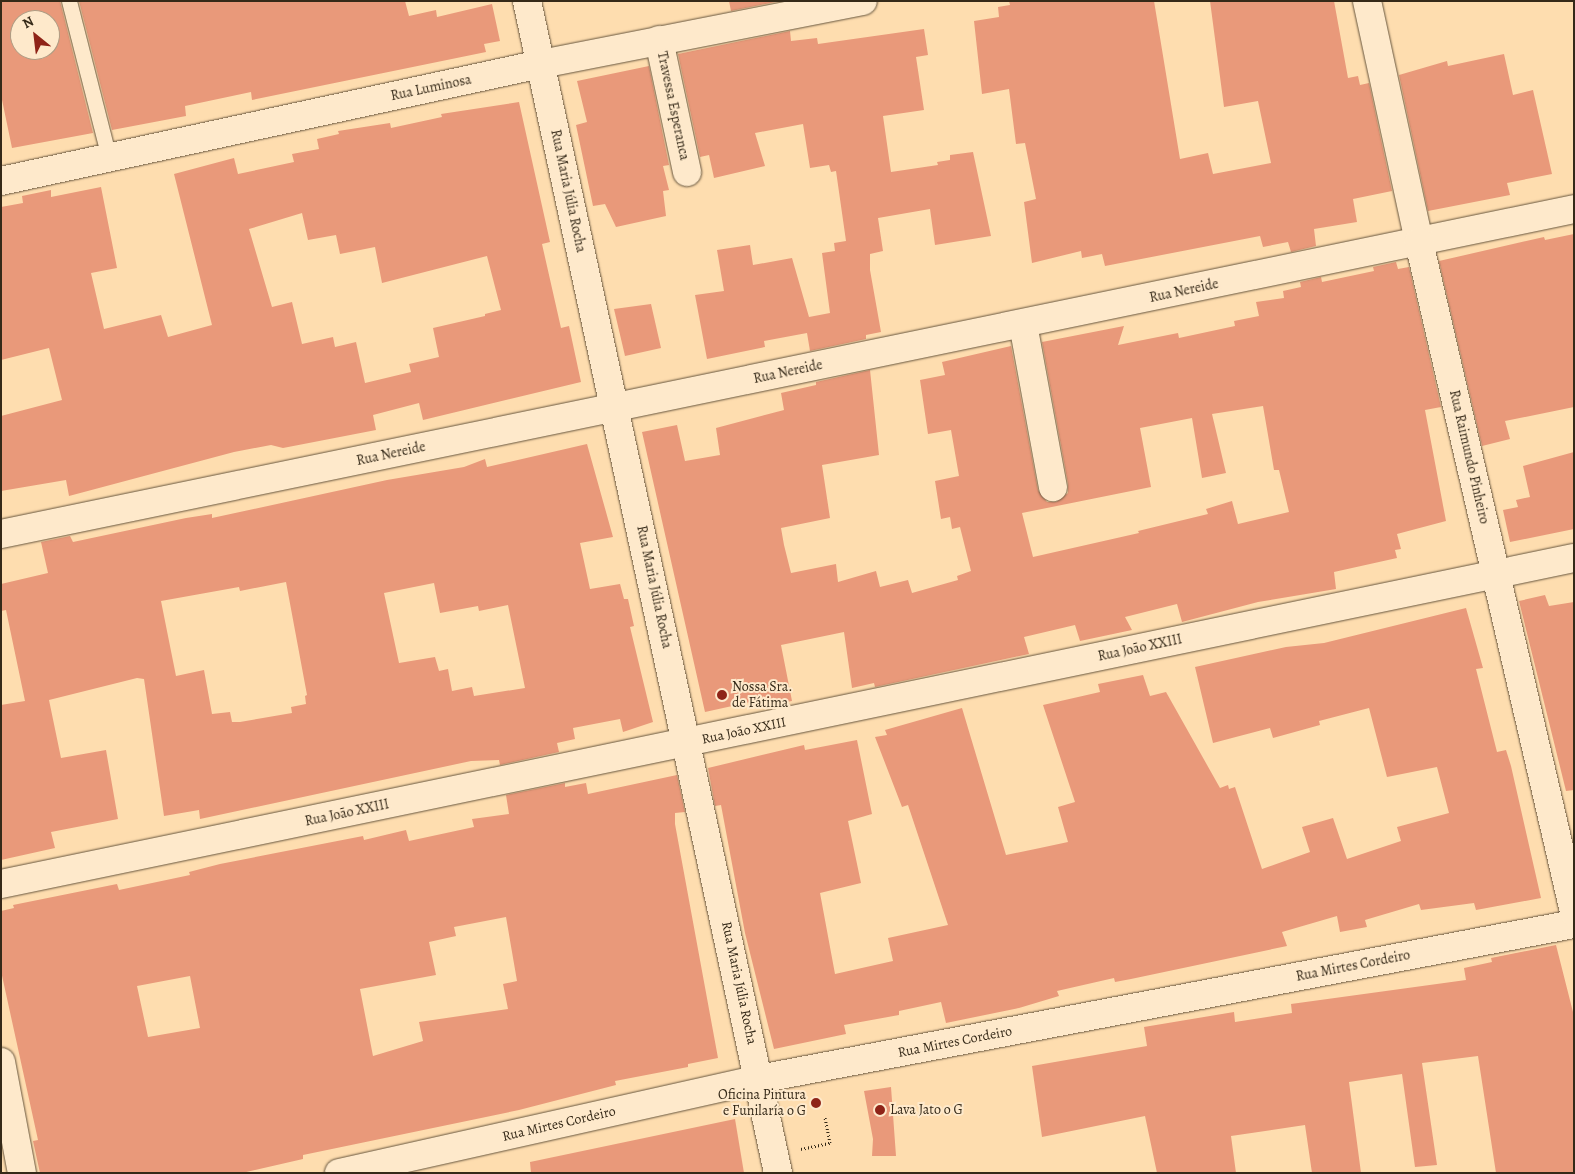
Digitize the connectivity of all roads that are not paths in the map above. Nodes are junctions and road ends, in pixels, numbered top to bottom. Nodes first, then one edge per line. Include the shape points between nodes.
1 (69, 1) edge
2 (527, 1) edge
3 (863, 1) edge
4 (1367, 1) edge
5 (659, 40) junction
6 (541, 64) junction
7 (109, 158) junction
8 (687, 172) dead end
9 (1, 181) edge
10 (1574, 209) edge
11 (1419, 242) junction
12 (1023, 324) junction
13 (616, 408) junction
14 (1053, 487) dead end
15 (1, 534) edge
16 (1574, 558) edge
17 (1496, 574) junction
18 (688, 743) junction
19 (1, 884) edge
20 (1574, 912) edge
21 (1574, 924) edge
22 (1, 1062) edge
23 (759, 1079) junction
24 (776, 1164) edge
25 (22, 1173) edge
26 (339, 1173) edge

1 - 7 lane
2 - 6 street, Rua Maria Júlia Rocha
3 - 5 street, Rua Luminosa
4 - 11 street, Rua Raimundo Pinheiro
5 - 6 street, Rua Luminosa
5 - 8 street, Travessa Esperanca
6 - 7 street, Rua Luminosa
6 - 13 street, Rua Maria Júlia Rocha
7 - 9 street, Rua Luminosa
10 - 11 street, Rua Nereide
11 - 12 street, Rua Nereide
11 - 17 street, Rua Raimundo Pinheiro
12 - 13 street, Rua Nereide
12 - 14 street
13 - 15 street, Rua Nereide
13 - 18 street, Rua Maria Júlia Rocha
16 - 17 street, Rua João XXIII
17 - 18 street, Rua João XXIII
17 - 20 street, Rua Raimundo Pinheiro
18 - 19 street, Rua João XXIII
18 - 23 street, Rua Maria Júlia Rocha
21 - 23 street, Rua Mirtes Cordeiro
22 - 25 street
23 - 24 street, Rua Maria Júlia Rocha
23 - 26 street, Rua Mirtes Cordeiro

